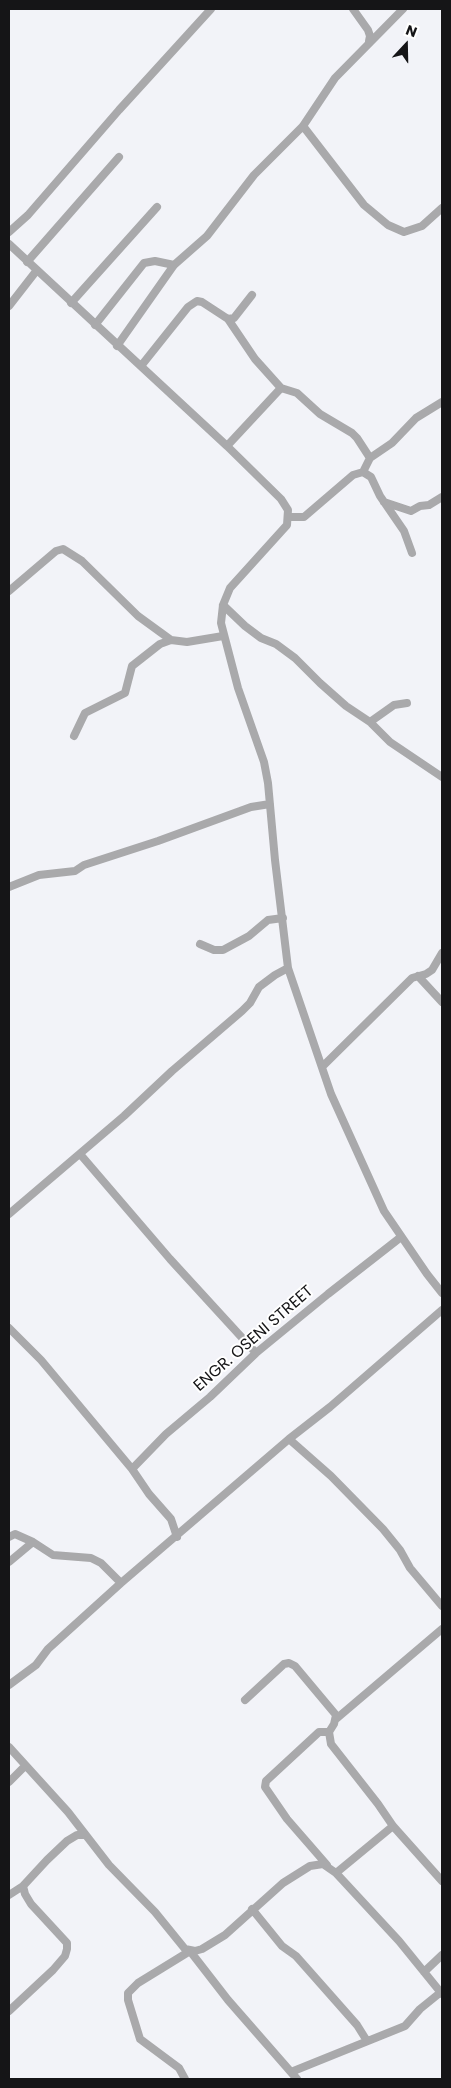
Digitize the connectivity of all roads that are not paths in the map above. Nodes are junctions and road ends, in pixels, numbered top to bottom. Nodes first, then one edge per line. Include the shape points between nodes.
1 (211, 9) edge
2 (353, 9) edge
3 (403, 9) edge
4 (369, 41) junction
5 (303, 126) junction
6 (119, 157) dead end
7 (157, 207) dead end
8 (442, 208) edge
9 (9, 232) edge
10 (9, 244) edge
11 (27, 262) junction
12 (174, 265) junction
13 (37, 270) junction
14 (252, 295) dead end
15 (71, 303) junction
16 (9, 306) edge
17 (228, 320) junction
18 (94, 325) junction
19 (117, 346) junction
20 (141, 366) junction
21 (281, 388) junction
22 (442, 402) edge
23 (226, 446) junction
24 (370, 458) junction
25 (363, 472) junction
26 (442, 497) edge
27 (384, 502) junction
28 (288, 517) junction
29 (412, 553) dead end
30 (9, 591) edge
31 (224, 606) junction
32 (223, 636) junction
33 (171, 640) junction
34 (406, 702) dead end
35 (370, 722) junction
36 (74, 736) dead end
37 (442, 777) edge
38 (270, 804) junction
39 (9, 887) edge
40 (283, 918) junction
41 (200, 944) dead end
42 (442, 953) edge
43 (288, 968) junction
44 (418, 976) junction
45 (442, 1002) edge
46 (322, 1066) junction
47 (80, 1154) junction
48 (9, 1214) edge
49 (401, 1237) junction
50 (442, 1293) edge
51 (442, 1310) edge
52 (9, 1328) edge
53 (256, 1354) junction
54 (290, 1439) junction
55 (132, 1469) junction
56 (9, 1537) edge
57 (177, 1537) junction
58 (33, 1542) junction
59 (9, 1562) edge
60 (121, 1583) junction
61 (442, 1606) edge
62 (442, 1629) edge
63 (9, 1686) edge
64 (245, 1700) dead end
65 (336, 1719) junction
66 (329, 1732) junction
67 (9, 1748) edge
68 (25, 1766) junction
69 (9, 1782) edge
70 (392, 1826) junction
71 (85, 1835) junction
72 (328, 1866) junction
73 (336, 1873) junction
74 (442, 1881) edge
75 (23, 1886) junction
76 (9, 1895) edge
77 (252, 1909) junction
78 (190, 1951) junction
79 (442, 1955) edge
80 (424, 1972) junction
81 (442, 1993) edge
82 (9, 2011) edge
83 (367, 2041) junction
84 (291, 2072) junction
85 (185, 2079) edge
86 (297, 2079) edge

1 - 9 street via 28,215
2 - 4 street via 368,30
3 - 4 street
4 - 5 street via 335,78
5 - 8 street via 364,205 388,225 404,232 422,226
5 - 12 street via 259,169 207,236
6 - 11 street
7 - 15 street
10 - 11 street
11 - 13 street
12 - 18 street via 155,261 144,263
12 - 19 street
13 - 15 street
13 - 16 street
14 - 17 street via 234,318
15 - 18 street
17 - 20 street via 202,302 197,302 188,307
17 - 21 street via 255,359
18 - 19 street
19 - 20 street
20 - 23 street
21 - 23 street
21 - 24 street via 297,394 320,414 352,433
22 - 24 street via 416,418 392,443
23 - 28 street via 281,499 288,510
24 - 25 street
25 - 27 street via 371,477
25 - 28 street via 354,475 304,517
26 - 27 street via 411,511
27 - 29 street via 404,531
28 - 31 street via 287,525 230,588
30 - 33 street via 56,551 63,549 82,561 138,616
31 - 32 street
31 - 35 street via 244,626 295,658 346,706
32 - 33 street via 187,642
32 - 38 street via 264,762
33 - 36 street via 160,644 132,666 124,693 85,713
34 - 35 street via 394,705
35 - 37 street via 390,742
38 - 39 street via 251,807 84,865 75,871 39,875
38 - 40 street
40 - 41 street via 268,920 249,936 223,950
40 - 43 street
42 - 44 street via 432,970
43 - 46 street
43 - 47 street via 259,987 246,1007
44 - 45 street
44 - 46 street via 412,978
46 - 49 street via 369,1179
47 - 48 street
47 - 53 street
49 - 50 street
49 - 53 street, ENGR. OSENI STREET
51 - 54 street
52 - 55 street via 41,1360
53 - 55 street, ENGR. OSENI STREET via 166,1434
54 - 57 street
54 - 61 street via 382,1529
55 - 57 street via 171,1519
56 - 58 street via 15,1534
57 - 60 street
58 - 59 street
58 - 60 street via 53,1555 91,1558 101,1562
60 - 63 street via 48,1649 36,1665
62 - 65 street
64 - 65 street via 289,1663 336,1714
65 - 66 street
66 - 70 street via 331,1744
66 - 72 street via 319,1732 266,1780 265,1787 287,1819
67 - 68 street
68 - 69 street
68 - 71 street
70 - 73 street
70 - 74 street
71 - 75 street via 77,1835 67,1841
71 - 78 street via 155,1912 180,1945
72 - 73 street
72 - 77 street via 316,1864 296,1874
73 - 80 street
75 - 76 street
75 - 82 street via 31,1904 66,1943 67,1949 53,1970
77 - 78 street via 225,1935 202,1949
77 - 83 street via 282,1946 296,1956 319,1982
78 - 84 street
78 - 85 street via 138,1983 128,1994 140,2039 179,2068
79 - 80 street
80 - 81 street
81 - 83 street via 420,2009 405,2026
83 - 84 street
84 - 86 street

